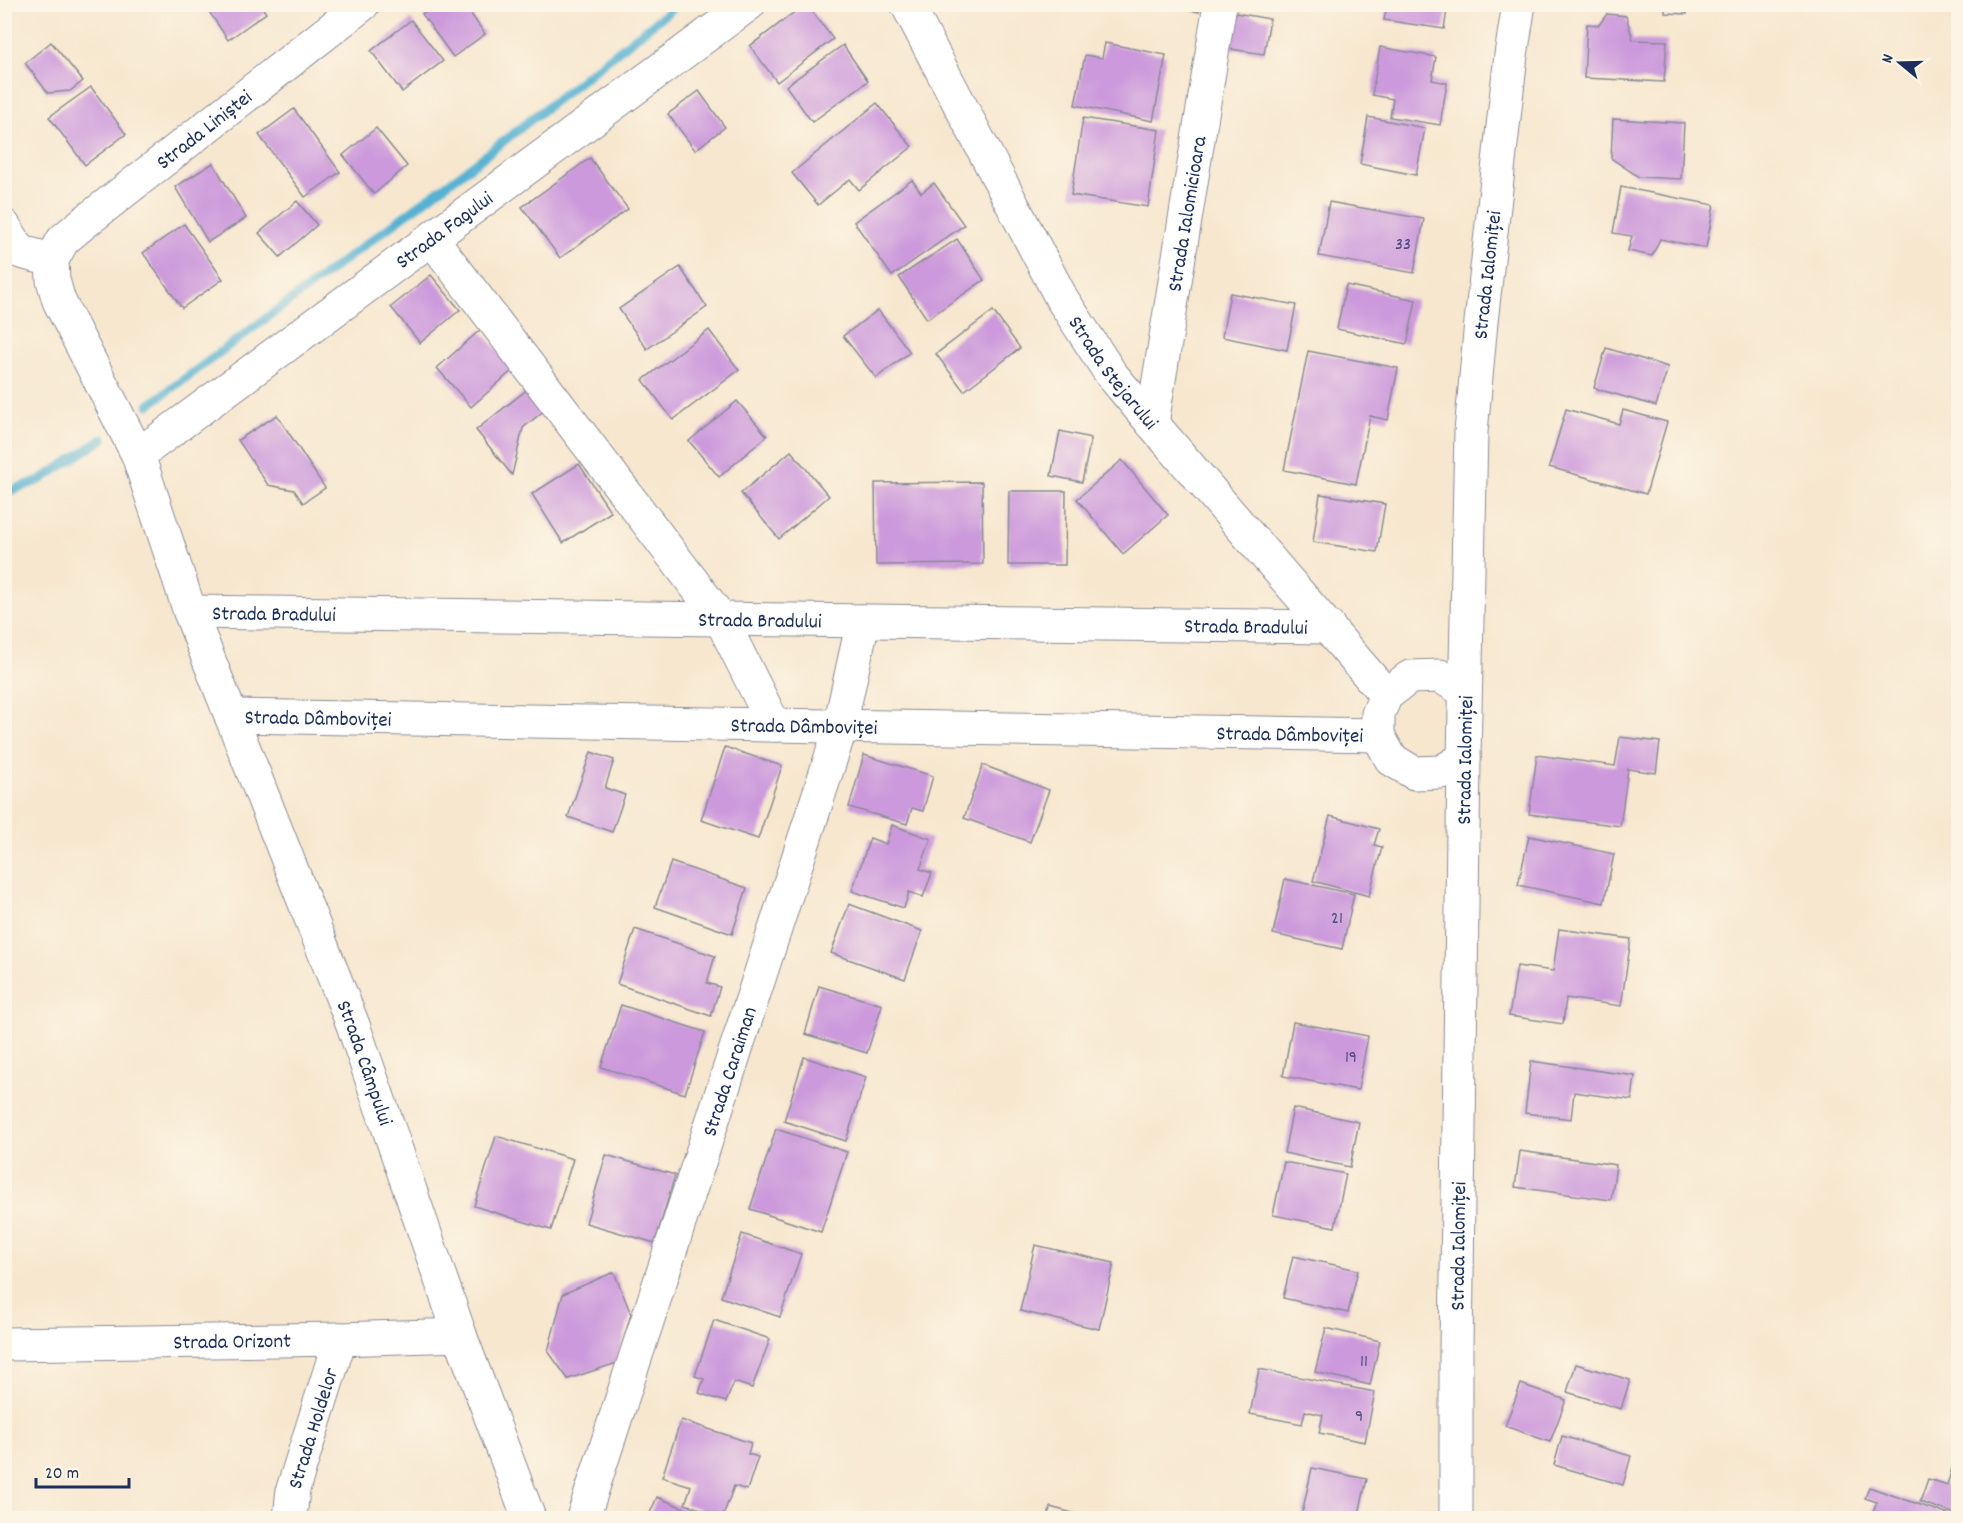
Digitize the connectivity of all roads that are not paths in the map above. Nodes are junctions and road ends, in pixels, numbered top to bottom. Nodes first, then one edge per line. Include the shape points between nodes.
1 (363, 4) edge
2 (749, 4) edge
3 (908, 4) edge
4 (1220, 4) edge
5 (1519, 4) edge
6 (432, 239) junction
7 (21, 249) edge
8 (1152, 423) junction
9 (138, 455) junction
10 (190, 612) junction
11 (721, 619) junction
12 (863, 621) junction
13 (1329, 627) junction
14 (1465, 691) junction
15 (1386, 695) junction
16 (231, 716) junction
17 (774, 725) junction
18 (840, 726) junction
19 (1378, 735) junction
20 (1464, 758) junction
21 (460, 1335) junction
22 (340, 1339) junction
23 (4, 1344) edge
24 (290, 1518) edge
25 (530, 1518) edge
26 (583, 1518) edge
27 (1456, 1518) edge

1 - 7 street, Strada Liniștei via 63,240
2 - 6 street, Strada Fagului
3 - 8 street, Strada Stejarului via 1062,299 1112,374
4 - 8 street, Strada Ialomicioara
5 - 14 street, Strada Ialomiței via 1471,432
6 - 9 street, Strada Fagului
6 - 11 street
7 - 9 street, Strada Câmpului via 53,280 59,301
8 - 13 street, Strada Stejarului
9 - 10 street, Strada Câmpului
10 - 11 street, Strada Bradului
10 - 16 street, Strada Câmpului
11 - 12 street, Strada Bradului
11 - 17 street
12 - 13 street, Strada Bradului
12 - 18 street, Strada Caraiman
13 - 15 street, Strada Stejarului
14 - 15 street via 1440,676 1410,677
14 - 20 street, Strada Ialomiței
15 - 19 street via 1378,714
16 - 17 street, Strada Dâmboviței
16 - 21 street, Strada Câmpului via 353,1025
17 - 18 street, Strada Dâmboviței
18 - 19 street, Strada Dâmboviței
18 - 26 street, Strada Caraiman
19 - 20 street via 1391,759 1414,773 1441,772
20 - 27 street, Strada Ialomiței
21 - 22 street, Strada Orizont
21 - 25 street, Strada Câmpului
22 - 23 street, Strada Orizont
22 - 24 street, Strada Holdelor via 293,1489

